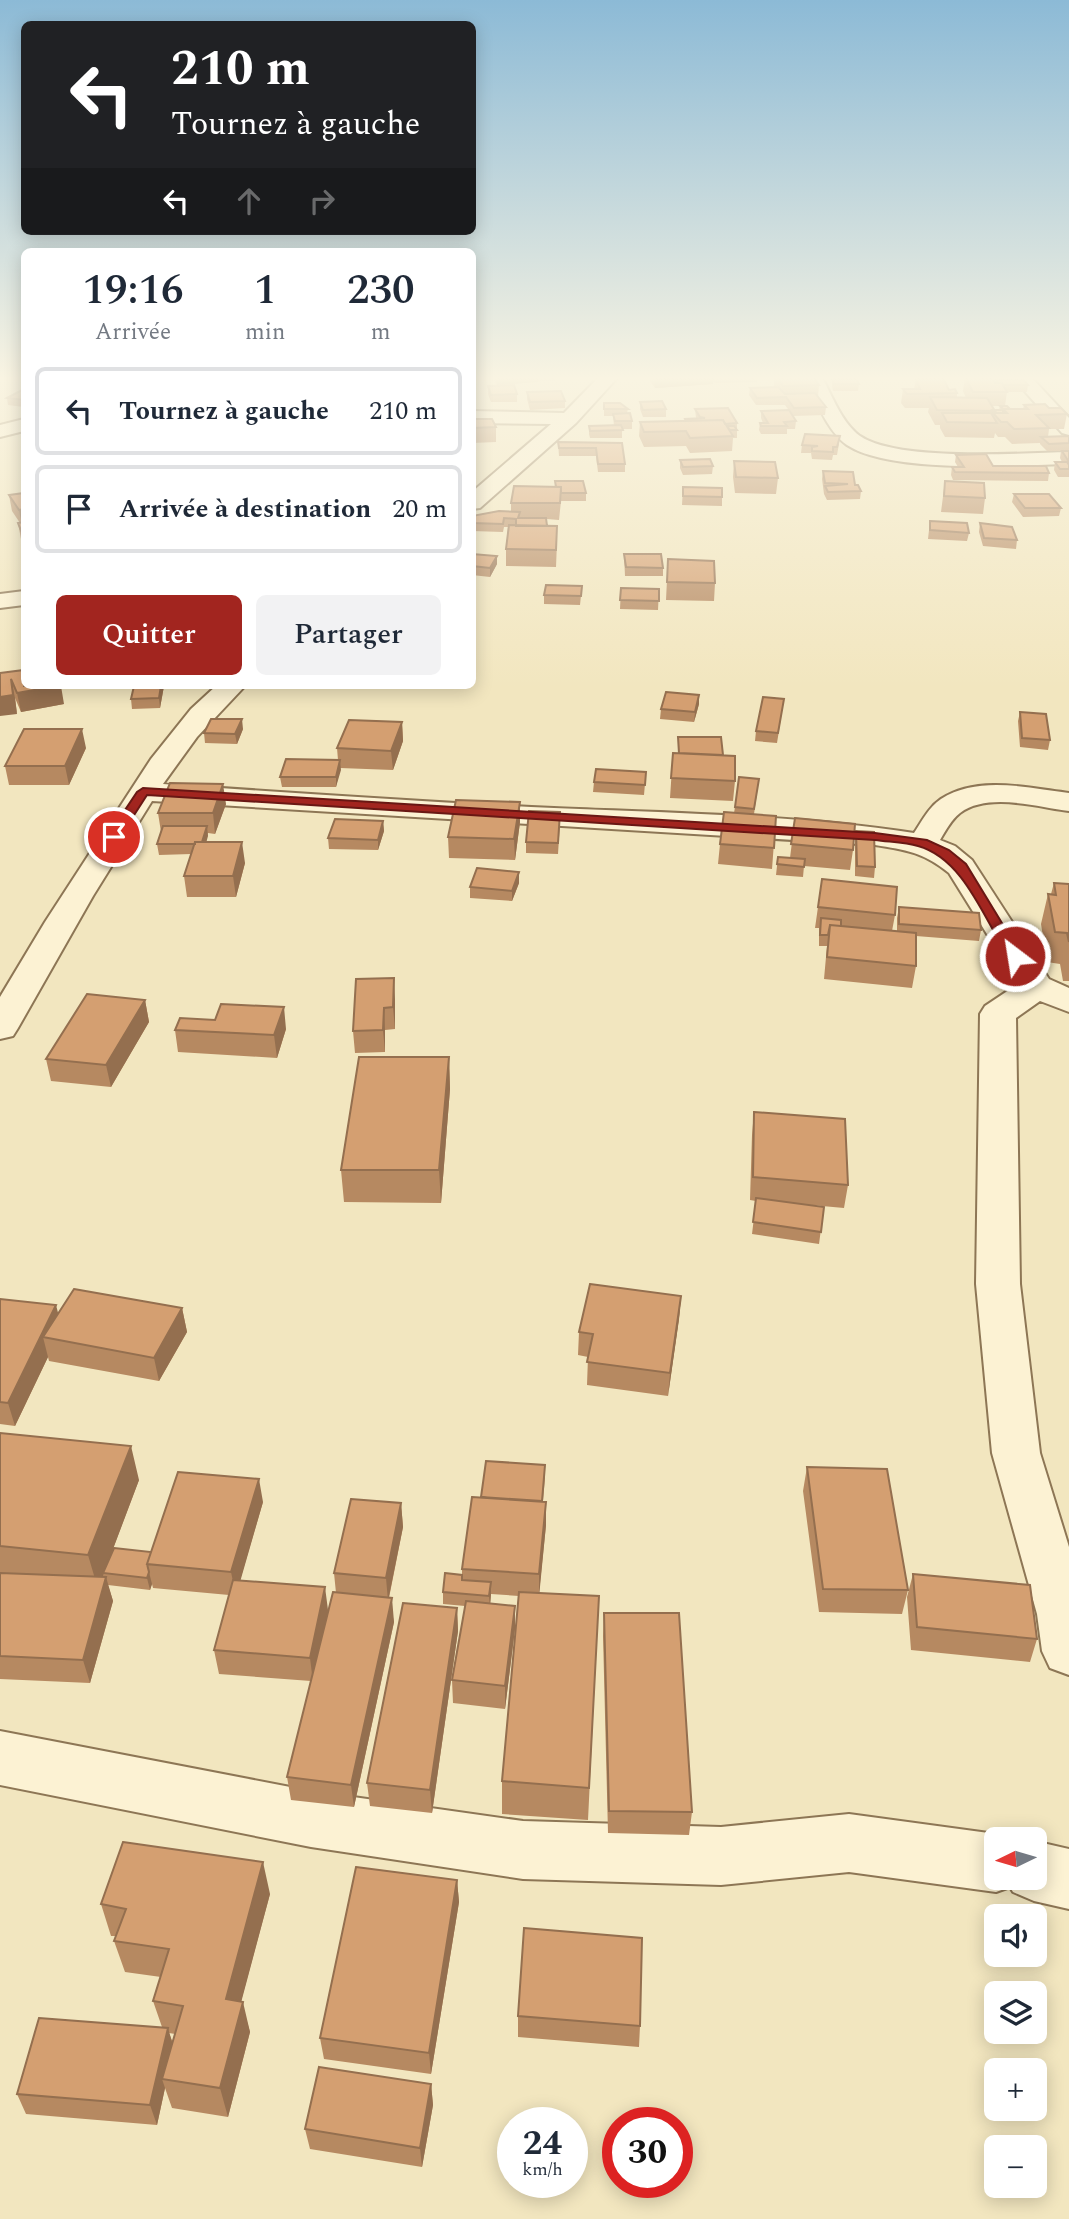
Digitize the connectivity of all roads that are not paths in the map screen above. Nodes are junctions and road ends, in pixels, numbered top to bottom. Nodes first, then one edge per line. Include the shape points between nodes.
1 (498, 481) edge
2 (476, 500) edge
3 (21, 585) edge
4 (0, 587) edge
5 (21, 598) edge
6 (0, 600) edge
7 (229, 689) edge
8 (143, 792) junction
9 (1069, 802) edge
10 (922, 843) junction
11 (1053, 993) edge
12 (0, 1028) edge
13 (1069, 1651) edge
14 (0, 1758) edge
15 (984, 1861) edge
16 (1047, 1874) edge
17 (1069, 1879) edge

1 - 2 street
3 - 4 street
5 - 6 street
7 - 8 street via 190,727
8 - 10 street via 875,836
8 - 12 street via 79,890
9 - 10 street via 990,794 964,797 949,806
10 - 11 street via 961,867 1015,956
11 - 13 street via 998,1014 998,1284 1016,1454 1063,1614
14 - 15 street via 311,1819 523,1850 721,1856 849,1843
16 - 17 street

